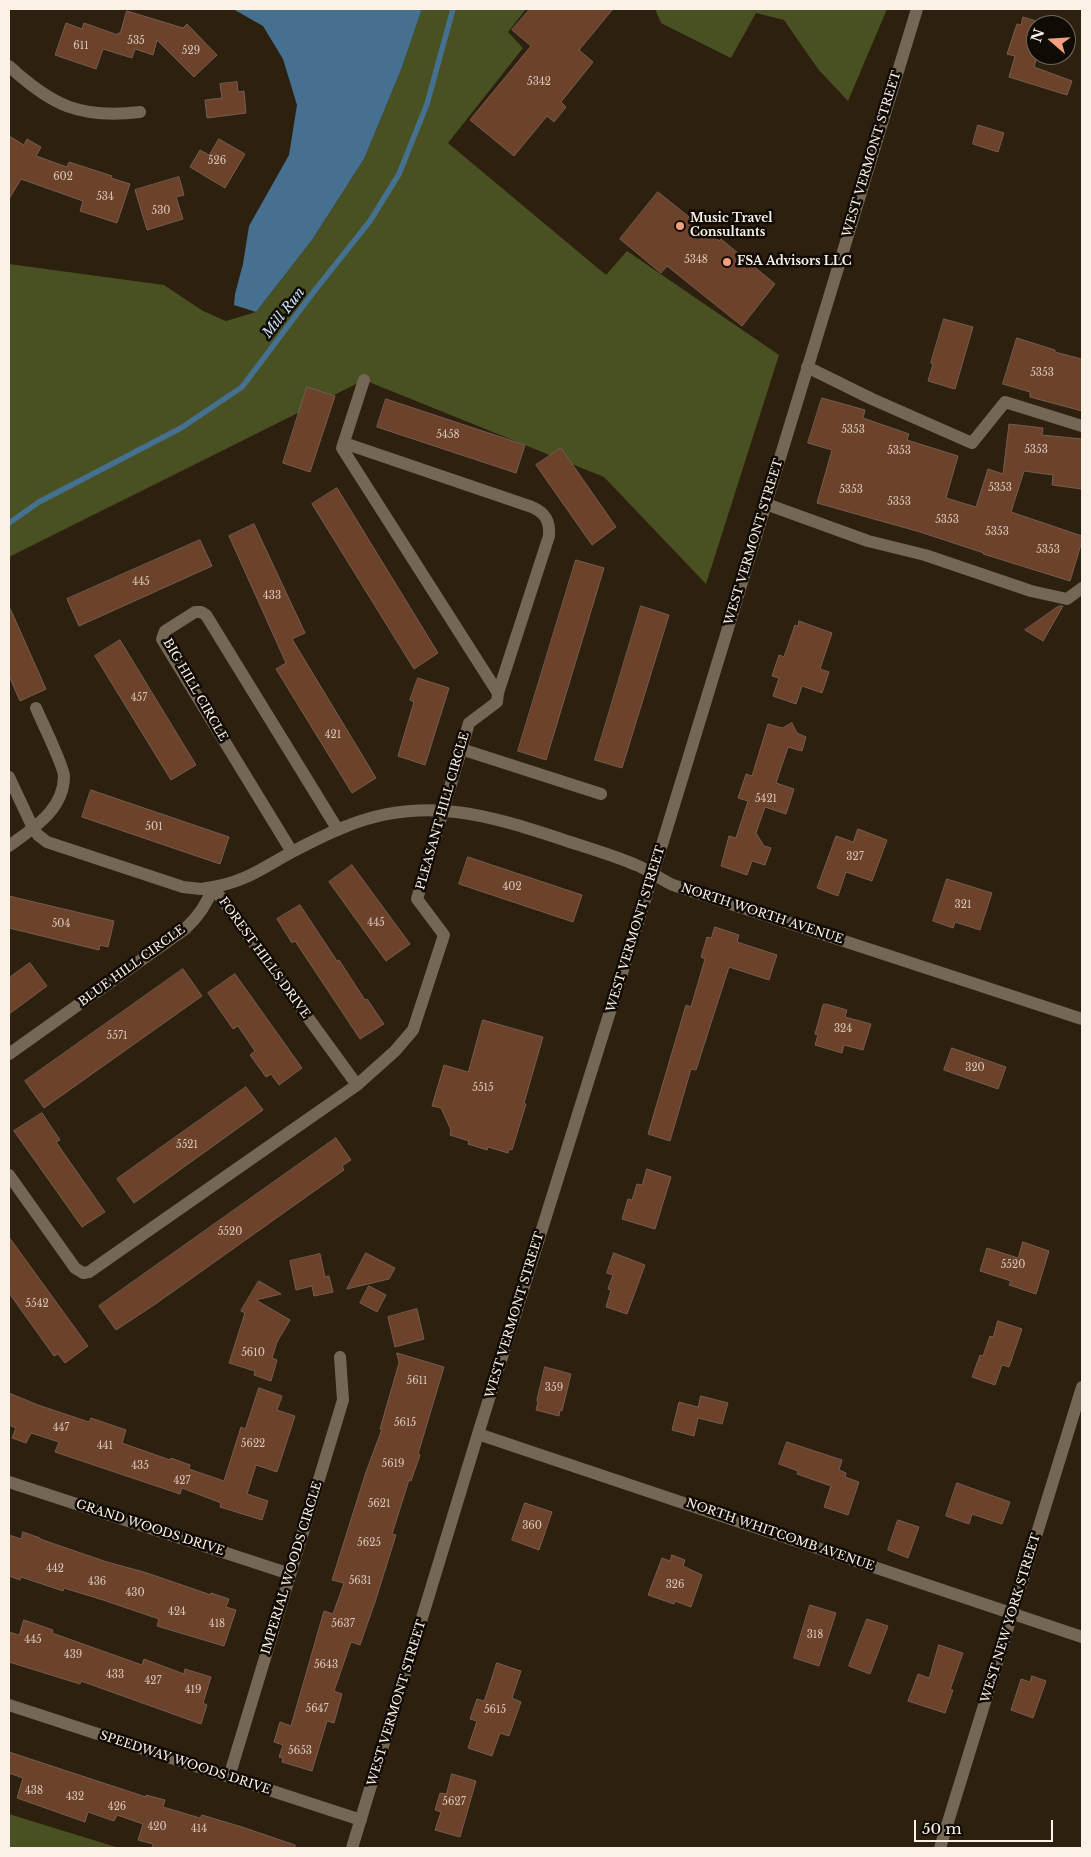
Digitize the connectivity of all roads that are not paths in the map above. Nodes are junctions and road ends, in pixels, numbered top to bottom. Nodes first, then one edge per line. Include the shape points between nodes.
1 (917, 9) edge
2 (9, 66) edge
3 (140, 112) dead end
4 (807, 367) junction
5 (364, 380) dead end
6 (1082, 426) edge
7 (344, 443) junction
8 (766, 504) junction
9 (1082, 588) edge
10 (498, 693) junction
11 (36, 708) dead end
12 (461, 748) junction
13 (9, 778) edge
14 (601, 794) dead end
15 (443, 811) junction
16 (33, 828) junction
17 (338, 830) junction
18 (9, 846) edge
19 (292, 852) junction
20 (653, 874) junction
21 (213, 888) junction
22 (1082, 1019) edge
23 (9, 1054) edge
24 (357, 1085) junction
25 (9, 1175) edge
26 (340, 1357) dead end
27 (1082, 1387) edge
28 (478, 1434) junction
29 (9, 1482) edge
30 (290, 1574) junction
31 (1012, 1613) junction
32 (1082, 1637) edge
33 (9, 1705) edge
34 (228, 1777) junction
35 (361, 1820) junction
36 (352, 1848) edge
37 (940, 1848) edge

1 - 4 street, WEST VERMONT STREET
2 - 3 street via 41,93 64,106 98,114
4 - 6 street via 972,444 1005,402
4 - 8 street, WEST VERMONT STREET
5 - 7 street
7 - 10 street via 342,448
7 - 10 street, PLEASANT HILL CIRCLE via 532,507 548,520 549,536
8 - 9 street via 868,541 925,555 1031,591 1067,599
8 - 20 street, WEST VERMONT STREET
10 - 12 street, PLEASANT HILL CIRCLE via 497,702 469,723
11 - 16 street via 64,774 61,794 53,810
12 - 14 street
12 - 15 street, PLEASANT HILL CIRCLE
13 - 16 street, FOREST HILLS DRIVE
15 - 17 street via 394,812
15 - 20 street, NORTH WORTH AVENUE via 510,822 637,865
15 - 24 street, PLEASANT HILL CIRCLE via 417,899 444,935 413,1030 396,1051
16 - 18 street
16 - 21 street, FOREST HILLS DRIVE via 51,844 183,887
17 - 19 street
17 - 19 street, BIG HILL CIRCLE via 206,615 195,612 165,631 162,639
19 - 21 street via 251,876
20 - 22 street, NORTH WORTH AVENUE via 673,885
20 - 28 street, WEST VERMONT STREET
21 - 23 street, BLUE HILL CIRCLE via 198,916 185,929
21 - 24 street, FOREST HILLS DRIVE
24 - 25 street via 89,1272 83,1273 75,1268
26 - 30 street, IMPERIAL WOODS CIRCLE via 343,1400
27 - 31 street, WEST NEW YORK STREET
28 - 31 street, NORTH WHITCOMB AVENUE
28 - 35 street, WEST VERMONT STREET
29 - 30 street, GRAND WOODS DRIVE
30 - 34 street, IMPERIAL WOODS CIRCLE
31 - 32 street, NORTH WHITCOMB AVENUE
31 - 37 street, WEST NEW YORK STREET
33 - 34 street, SPEEDWAY WOODS DRIVE
34 - 35 street, SPEEDWAY WOODS DRIVE
35 - 36 street, WEST VERMONT STREET

